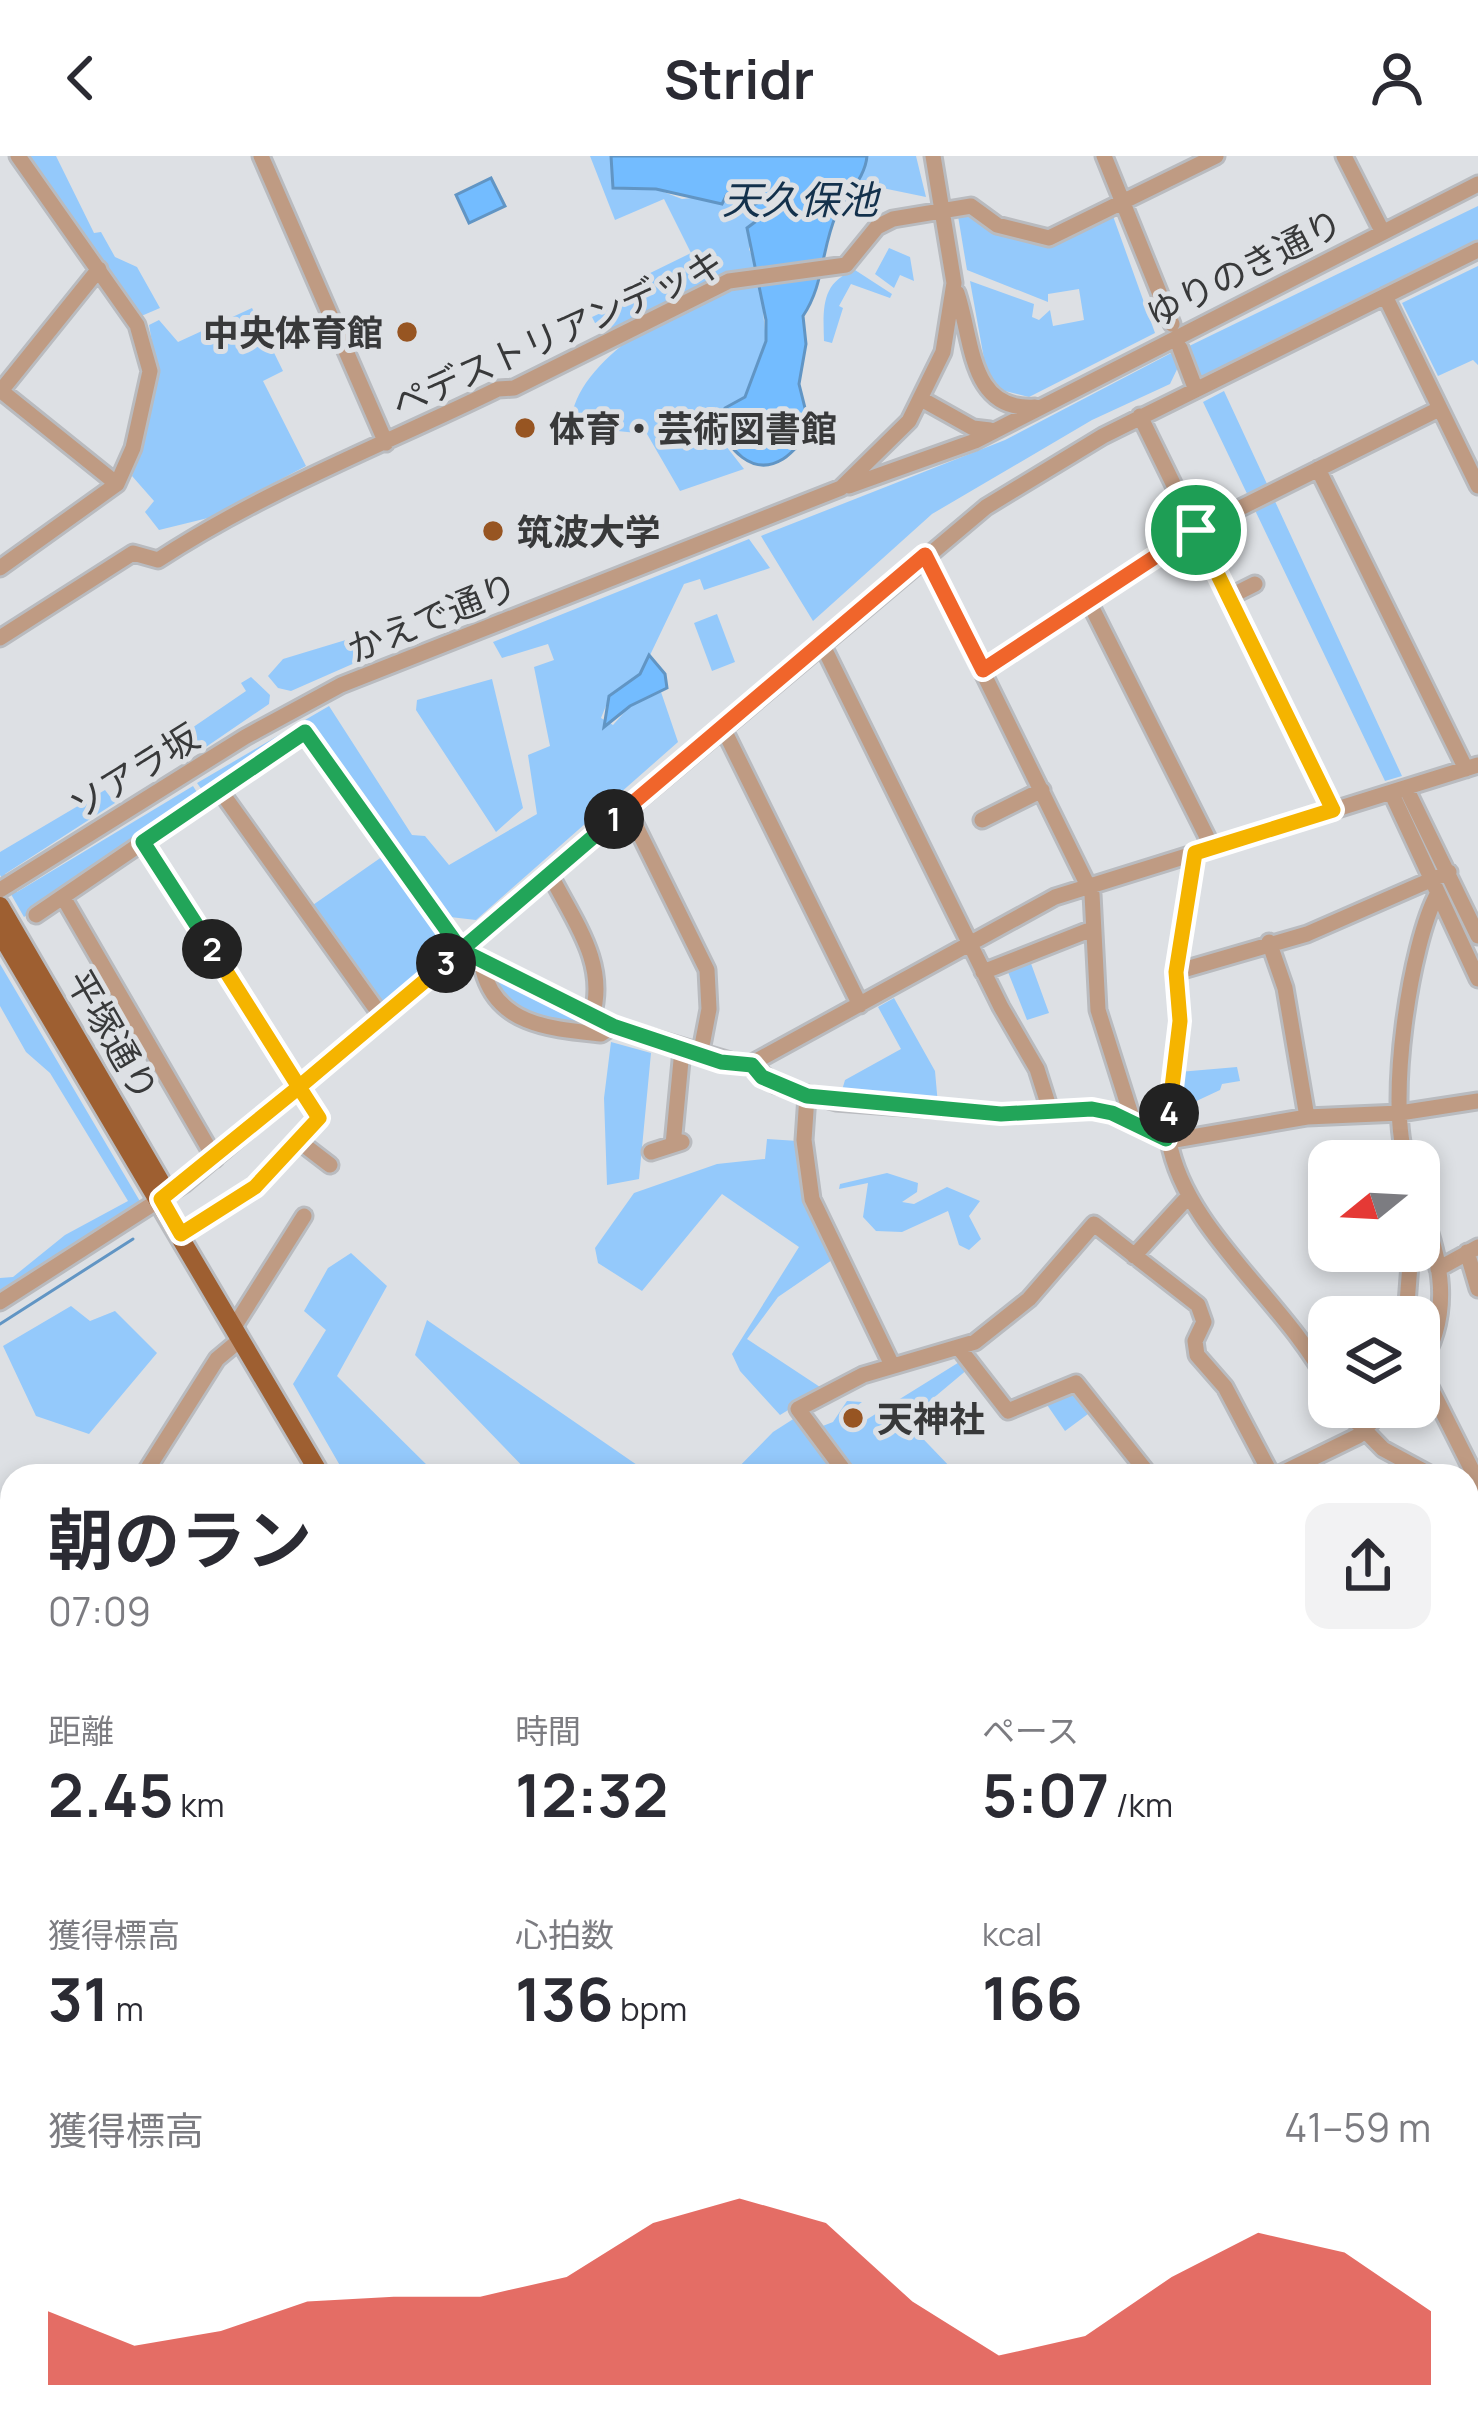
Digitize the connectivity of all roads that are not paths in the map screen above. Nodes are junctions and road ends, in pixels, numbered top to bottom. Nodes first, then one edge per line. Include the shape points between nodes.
1 (18, 156) edge
2 (261, 156) edge
3 (933, 156) edge
4 (1104, 156) edge
5 (1216, 156) edge
6 (1344, 156) edge
7 (1478, 184) edge
8 (1122, 203) junction
9 (943, 208) junction
10 (1378, 225) dead end
11 (1478, 250) edge
12 (99, 269) junction
13 (954, 284) junction
14 (1385, 296) junction
15 (1172, 324) dead end
16 (1180, 348) dead end
17 (1196, 390) junction
18 (0, 391) edge
19 (923, 400) junction
20 (1037, 406) junction
21 (1439, 409) junction
22 (1140, 416) junction
23 (993, 430) junction
24 (386, 443) junction
25 (1318, 469) junction
26 (117, 484) junction
27 (1478, 486) edge
28 (841, 488) junction
29 (1196, 530) junction
30 (925, 555) junction
31 (0, 568) edge
32 (1255, 584) dead end
33 (1229, 596) junction
34 (1088, 600) junction
35 (0, 642) edge
36 (821, 642) junction
37 (983, 670) junction
38 (290, 711) joint
39 (722, 726) junction
40 (1472, 767) edge
41 (219, 789) junction
42 (1042, 790) junction
43 (1398, 790) junction
44 (627, 808) junction
45 (1333, 810) junction
46 (982, 820) dead end
47 (143, 842) junction
48 (1212, 847) junction
49 (1195, 853) junction
50 (550, 874) junction
51 (1440, 882) junction
52 (1088, 885) junction
53 (5, 887) edge
54 (63, 897) junction
55 (0, 907) edge
56 (36, 915) dead end
57 (1092, 929) junction
58 (0, 933) edge
59 (1478, 936) edge
60 (969, 941) junction
61 (1269, 942) junction
62 (461, 950) junction
63 (486, 963) junction
64 (983, 972) junction
65 (1176, 972) junction
66 (1478, 979) edge
67 (860, 1005) junction
68 (592, 1016) junction
69 (382, 1017) junction
70 (613, 1026) junction
71 (682, 1051) junction
72 (700, 1055) junction
73 (752, 1065) junction
74 (299, 1087) junction
75 (807, 1096) junction
76 (1478, 1101) edge
77 (1050, 1110) junction
78 (1400, 1114) junction
79 (1307, 1117) junction
80 (1134, 1124) junction
81 (1167, 1140) junction
82 (1404, 1140) edge
83 (300, 1142) junction
84 (651, 1152) dead end
85 (215, 1159) junction
86 (330, 1166) dead end
87 (1187, 1198) junction
88 (161, 1199) junction
89 (304, 1216) dead end
90 (181, 1234) junction
91 (1473, 1249) edge
92 (1134, 1256) junction
93 (1440, 1268) edge
94 (1438, 1272) edge
95 (1478, 1289) edge
96 (0, 1302) edge
97 (1440, 1320) edge
98 (238, 1333) junction
99 (1308, 1347) edge
100 (959, 1348) junction
101 (892, 1365) junction
102 (1440, 1407) edge
103 (1360, 1428) edge
104 (1367, 1428) edge
105 (1363, 1432) junction
106 (150, 1464) edge
107 (314, 1464) edge
108 (839, 1464) edge
109 (1141, 1464) edge
110 (1267, 1464) edge
111 (1298, 1464) edge
112 (1407, 1464) edge
113 (1469, 1464) edge

1 - 12 street
2 - 24 street
3 - 9 street
4 - 8 street
5 - 8 street
6 - 10 street
7 - 20 street, ゆりのき通り
8 - 9 street via 1049,238 997,225 971,206
8 - 15 street
9 - 13 street
9 - 24 street, ペデストリアンデッキ via 877,227 846,265 729,281 698,294 629,335
11 - 14 street
12 - 18 street
12 - 26 street via 150,358 133,448
13 - 19 street, かえで通り via 943,352
13 - 20 street via 984,390 1001,403
14 - 17 street
14 - 21 street
16 - 17 street
17 - 22 street
18 - 26 street
19 - 23 street via 973,428
19 - 28 street, かえで通り via 890,445
20 - 23 street
21 - 25 street
21 - 27 street
22 - 29 street
22 - 30 street via 1031,477
23 - 28 street
24 - 35 street, ペデストリアンデッキ via 320,467 165,555 133,553
25 - 29 street
25 - 40 street
26 - 31 street
28 - 38 street, かえで通り via 365,674
29 - 33 street
29 - 34 street
30 - 36 street
30 - 37 street
32 - 33 street
33 - 45 street
34 - 37 street
34 - 48 street
36 - 39 street
36 - 60 street
37 - 42 street
38 - 53 street, ソアラ坂
39 - 44 street
39 - 67 street
40 - 43 street
41 - 47 street
41 - 62 street via 305,732
41 - 69 street
42 - 46 street
42 - 52 street
43 - 45 street
43 - 51 street
44 - 50 street
44 - 72 street via 707,970
45 - 48 street
47 - 54 street
47 - 74 street
48 - 49 street
49 - 52 street
49 - 65 street
50 - 62 street
50 - 68 street via 598,973
51 - 59 street
51 - 61 street
51 - 66 street
51 - 78 street via 1416,967
52 - 57 street
52 - 60 street
54 - 56 street
54 - 85 street
55 - 88 main road, 平塚通り via 160,1181
57 - 64 street
57 - 80 street via 1101,1026
58 - 88 main road, 平塚通り
60 - 64 street
60 - 67 street
61 - 65 street
61 - 79 street via 1286,988
62 - 63 street
62 - 69 street
63 - 68 street
63 - 70 street via 493,994 532,1025 601,1034
64 - 77 street via 1037,1069
65 - 81 street via 1180,1021
67 - 73 street
68 - 70 street
69 - 74 street
70 - 71 street
71 - 72 street
71 - 84 street via 678,1143
72 - 73 street
73 - 75 street
74 - 83 street via 319,1118
74 - 85 street
75 - 77 street via 982,1113
75 - 101 street via 803,1140 812,1199
76 - 78 street
77 - 80 street via 1092,1109
78 - 79 street
78 - 82 street
79 - 81 street
80 - 81 street
81 - 87 street
83 - 86 street
83 - 90 street via 255,1187
85 - 88 street
87 - 92 street
87 - 99 street
88 - 90 main road, 平塚通り
88 - 96 street
89 - 98 street
90 - 98 main road, 平塚通り
91 - 93 street
91 - 95 street
92 - 100 street via 1091,1226 1019,1308
92 - 110 street via 1198,1305 1204,1322 1197,1355
94 - 97 street
98 - 106 street
98 - 107 main road, 平塚通り
100 - 101 street
100 - 109 street via 1008,1411 1072,1382 1081,1386
101 - 108 street via 798,1409
102 - 113 street
103 - 105 street
104 - 105 street
105 - 111 street
105 - 112 street

